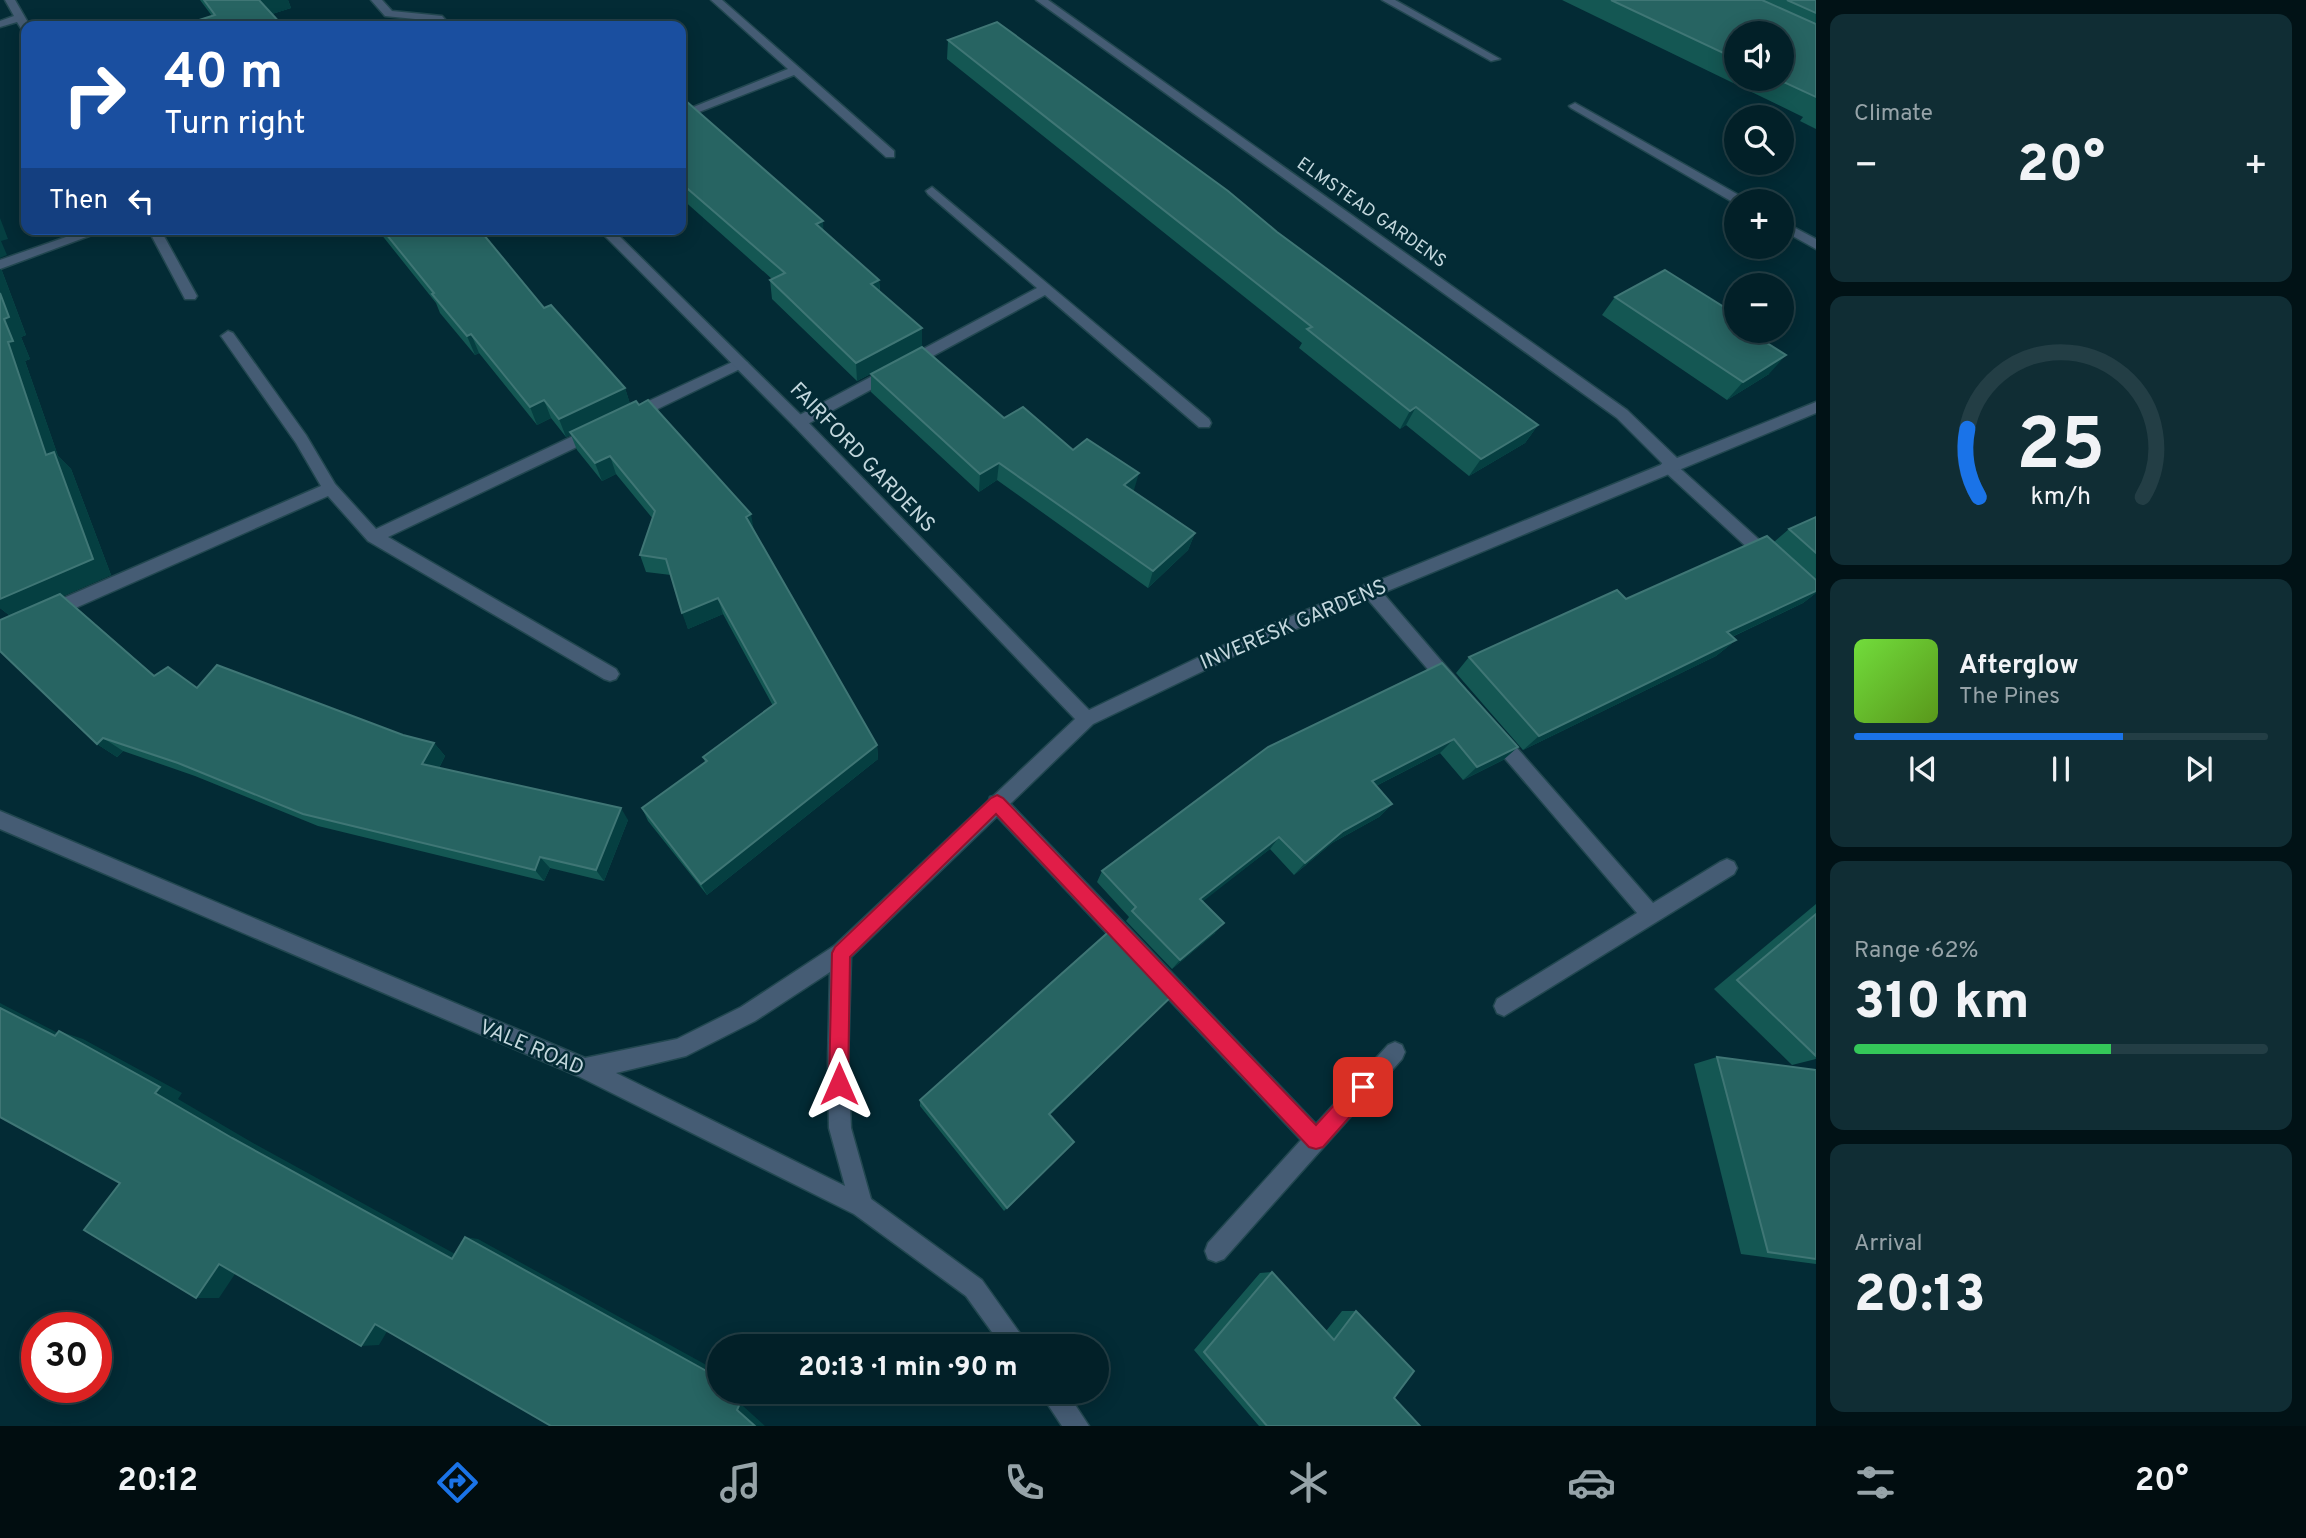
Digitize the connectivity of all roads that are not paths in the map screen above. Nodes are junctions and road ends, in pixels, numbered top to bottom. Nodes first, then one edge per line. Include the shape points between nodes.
1 (10, 0) edge
2 (376, 0) edge
3 (716, 0) edge
4 (1041, 0) edge
5 (1387, 0) edge
6 (389, 14) junction
7 (22, 21) edge
8 (384, 21) edge
9 (441, 21) edge
10 (21, 23) edge
11 (0, 24) edge
12 (1495, 59) dead end
13 (796, 70) junction
14 (1574, 106) dead end
15 (686, 115) edge
16 (890, 154) dead end
17 (932, 191) dead end
18 (1724, 192) edge
19 (1794, 231) edge
20 (85, 235) edge
21 (157, 235) edge
22 (610, 235) edge
23 (1813, 240) edge
24 (0, 264) edge
25 (1046, 289) junction
26 (190, 296) dead end
27 (228, 336) dead end
28 (741, 363) junction
29 (1816, 407) edge
30 (799, 422) junction
31 (1204, 423) dead end
32 (1670, 465) junction
33 (330, 488) junction
34 (374, 537) junction
35 (1776, 565) edge
36 (1370, 590) junction
37 (38, 617) edge
38 (610, 674) dead end
39 (1461, 695) edge
40 (1087, 719) junction
41 (1488, 726) edge
42 (997, 803) junction
43 (0, 820) edge
44 (1727, 868) dead end
45 (1651, 915) junction
46 (841, 953) junction
47 (1504, 1006) dead end
48 (1395, 1052) dead end
49 (585, 1069) junction
50 (1316, 1140) junction
51 (862, 1206) junction
52 (1216, 1251) dead end
53 (1008, 1334) edge
54 (1061, 1404) edge
55 (1077, 1426) edge

1 - 7 street
2 - 6 street
3 - 13 street
4 - 32 street, ELMSTEAD GARDENS via 1611,407
5 - 12 street
6 - 8 street
6 - 9 street
10 - 11 street
13 - 15 street
13 - 16 street
14 - 18 street
17 - 25 street
19 - 23 street
20 - 24 street
21 - 26 street
22 - 28 street, FAIRFORD GARDENS
25 - 30 street
25 - 31 street
27 - 33 street
28 - 30 street, FAIRFORD GARDENS
28 - 34 street
29 - 32 street, INVERESK GARDENS
30 - 40 street, FAIRFORD GARDENS
32 - 35 street, ELMSTEAD GARDENS
32 - 36 street, INVERESK GARDENS
33 - 34 street
33 - 37 street
34 - 38 street
36 - 39 street
36 - 40 street, INVERESK GARDENS via 1249,641
40 - 42 street, INVERESK GARDENS
41 - 45 street
42 - 46 street, INVERESK GARDENS
42 - 50 street
43 - 49 street, VALE ROAD
44 - 45 street
45 - 47 street
46 - 49 street, INVERESK GARDENS via 748,1014 679,1049
46 - 51 street via 840,1128
48 - 50 street
49 - 51 street, VALE ROAD
50 - 52 street
51 - 53 street, VALE ROAD via 974,1287
54 - 55 street

